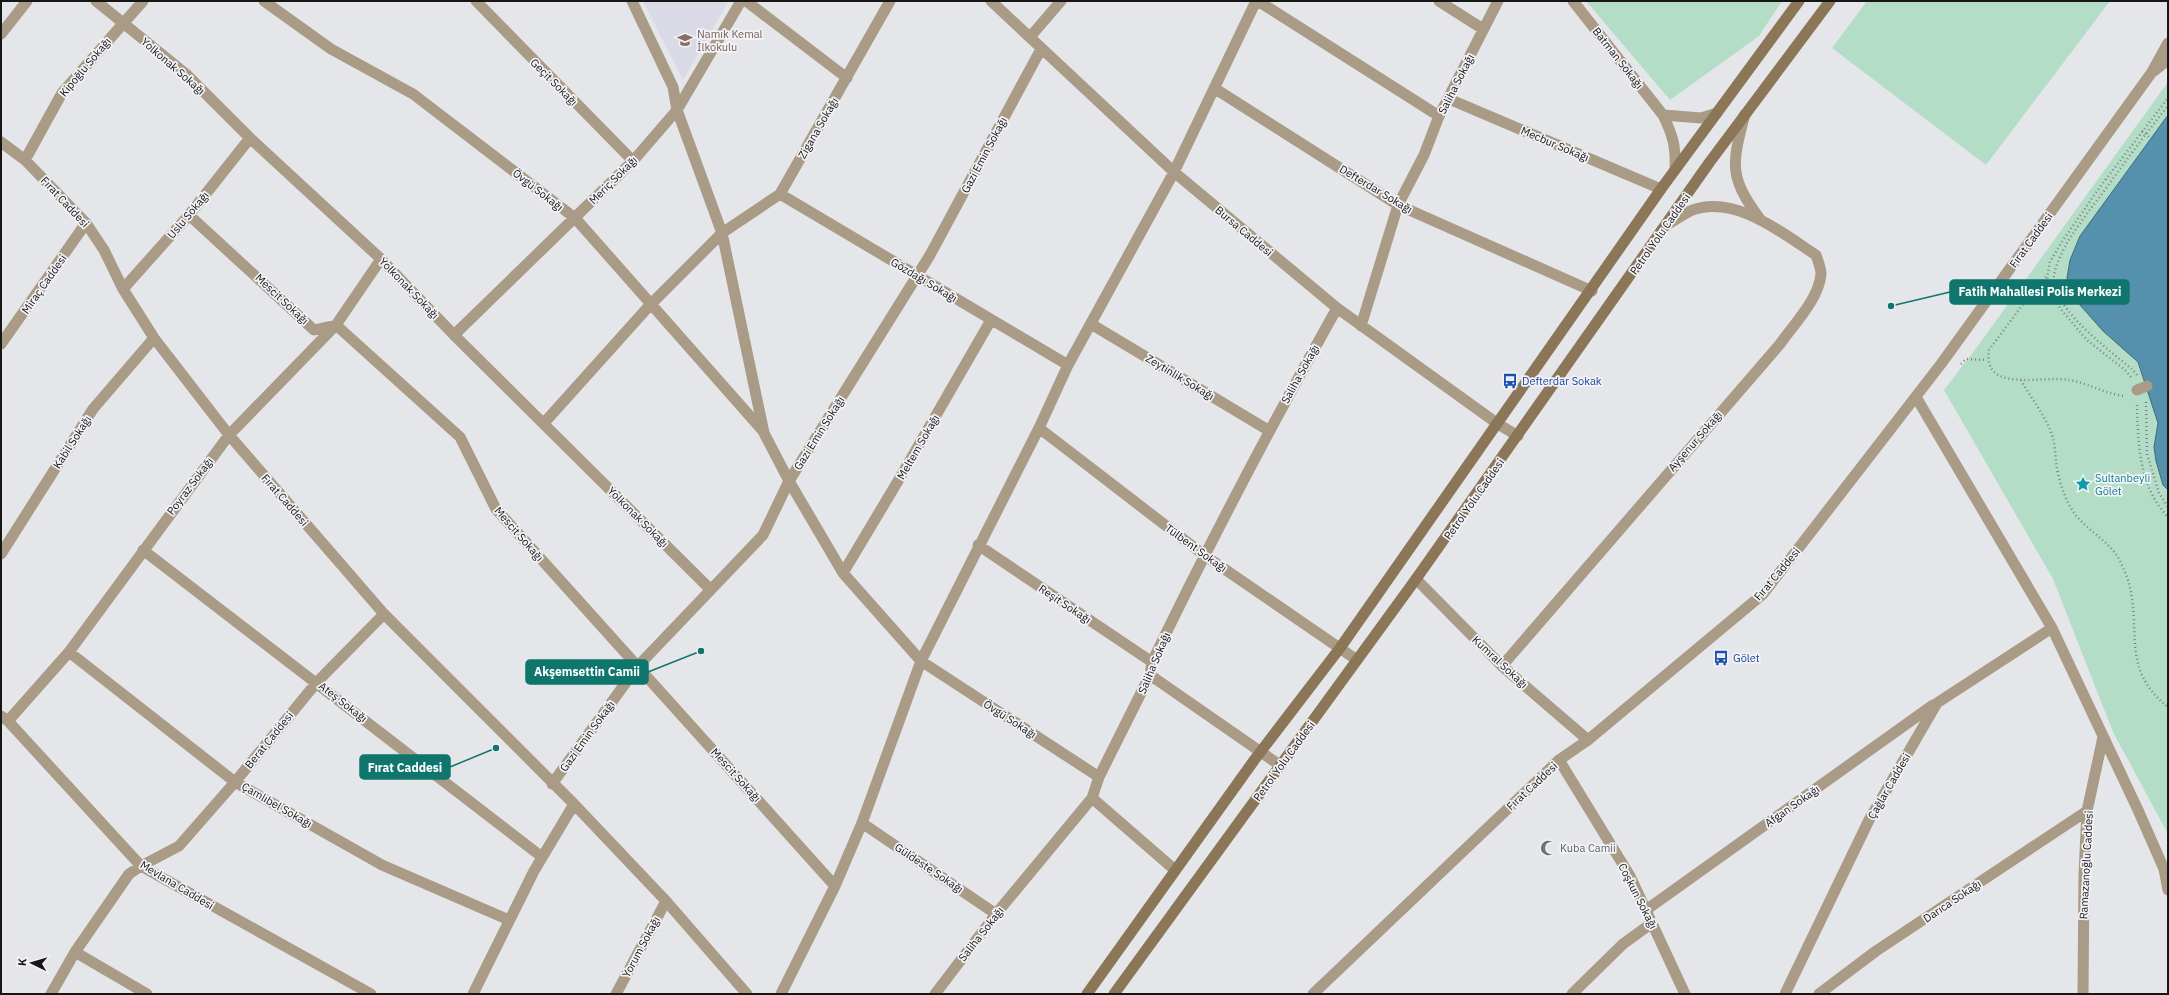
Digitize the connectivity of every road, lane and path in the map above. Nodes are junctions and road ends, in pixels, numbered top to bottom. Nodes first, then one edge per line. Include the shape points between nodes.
1 (26, 1) edge
2 (96, 1) edge
3 (143, 1) edge
4 (264, 1) edge
5 (476, 1) edge
6 (632, 1) edge
7 (741, 1) edge
8 (746, 1) edge
9 (890, 1) edge
10 (991, 1) edge
11 (1061, 1) edge
12 (1257, 1) edge
13 (1440, 1) edge
14 (1498, 1) edge
15 (1573, 1) edge
16 (1800, 1) edge
17 (1830, 1) edge
18 (122, 23) junction
19 (1483, 29) junction
20 (1, 34) edge
21 (1030, 37) junction
22 (2168, 43) edge
23 (1041, 50) junction
24 (2168, 60) edge
25 (2152, 72) junction
26 (847, 78) junction
27 (1214, 88) junction
28 (2168, 98) edge
29 (1449, 99) junction
30 (2168, 106) edge
31 (677, 110) junction
32 (1717, 113) junction
33 (1745, 114) junction
34 (1663, 115) junction
35 (1439, 116) junction
36 (2142, 131) junction
37 (2146, 134) junction
38 (250, 138) junction
39 (2150, 138) dead end
40 (1, 142) edge
41 (25, 160) junction
42 (633, 161) junction
43 (1675, 170) junction
44 (1174, 172) junction
45 (1661, 189) junction
46 (780, 194) junction
47 (1398, 205) junction
48 (190, 215) junction
49 (575, 218) junction
50 (1761, 219) junction
51 (86, 224) junction
52 (1666, 225) junction
53 (722, 233) junction
54 (381, 259) junction
55 (917, 276) junction
56 (2047, 277) junction
57 (123, 289) junction
58 (1592, 291) junction
59 (650, 306) junction
60 (1337, 308) junction
61 (990, 320) junction
62 (1091, 324) junction
63 (336, 326) junction
64 (1361, 326) junction
65 (454, 334) junction
66 (154, 338) junction
67 (1, 344) edge
68 (1987, 360) junction
69 (1941, 364) junction
70 (1068, 365) junction
71 (2021, 380) junction
72 (2141, 390) junction
73 (1916, 397) junction
74 (544, 423) junction
75 (1498, 424) junction
76 (1039, 428) junction
77 (1268, 430) junction
78 (764, 433) junction
79 (229, 435) junction
80 (1518, 436) junction
81 (789, 481) junction
82 (2168, 507) edge
83 (2168, 517) edge
84 (978, 546) junction
85 (143, 550) junction
86 (1, 554) edge
87 (1204, 555) junction
88 (843, 573) junction
89 (1416, 579) junction
90 (710, 589) junction
91 (384, 614) junction
92 (2052, 628) junction
93 (1340, 648) junction
94 (69, 652) junction
95 (1357, 660) junction
96 (921, 662) junction
97 (1152, 662) junction
98 (638, 666) junction
99 (1502, 666) junction
100 (1150, 675) junction
101 (316, 682) junction
102 (1937, 703) junction
103 (2168, 707) edge
104 (4, 719) edge
105 (2103, 737) junction
106 (1588, 740) junction
107 (1262, 750) junction
108 (1560, 760) junction
109 (1281, 766) junction
110 (1099, 777) junction
111 (235, 782) junction
112 (552, 784) junction
113 (1092, 798) junction
114 (574, 804) junction
115 (2087, 811) junction
116 (862, 823) junction
117 (542, 857) junction
118 (141, 866) junction
119 (1175, 870) junction
120 (2166, 871) edge
121 (835, 886) junction
122 (2168, 890) edge
123 (666, 900) junction
124 (1646, 910) junction
125 (996, 914) junction
126 (509, 920) junction
127 (1652, 923) junction
128 (75, 952) junction
129 (51, 994) edge
130 (147, 994) edge
131 (371, 994) edge
132 (473, 994) edge
133 (616, 994) edge
134 (747, 994) edge
135 (781, 994) edge
136 (935, 994) edge
137 (1087, 994) edge
138 (1114, 994) edge
139 (1313, 994) edge
140 (1572, 994) edge
141 (1685, 994) edge
142 (1785, 994) edge
143 (1819, 994) edge
144 (2083, 994) edge

1 - 20 street
2 - 18 street, Yolkonak Sokağı
3 - 18 street, Kipoğlu Sokağı
4 - 49 street, Övgü Sokağı via 331,49 413,94
5 - 42 street, Geçit Sokağı
6 - 31 street via 673,88
7 - 31 street, Meriç Sokağı
8 - 26 street
9 - 26 street, Zigana Sokağı
10 - 21 street, Bursa Caddesi
11 - 21 street
12 - 27 street
12 - 35 street
13 - 19 street
14 - 19 street, Saliha Sokağı
15 - 34 street, Batman Sokağı
16 - 32 main road
17 - 33 main road, Petrol Yolu Caddesi
18 - 38 street, Yolkonak Sokağı via 186,74
18 - 41 street, Kipoğlu Sokağı via 62,93
19 - 29 street, Saliha Sokağı
21 - 23 street, Bursa Caddesi
22 - 25 street
23 - 44 street, Bursa Caddesi
23 - 55 street, Gazi Emin Sokağı
24 - 25 street
25 - 69 street, Fırat Caddesi
26 - 46 street, Zigana Sokağı
27 - 44 street
27 - 47 street, Defterdar Sokağı
28 - 36 path
29 - 35 street, Saliha Sokağı
29 - 45 street, Mecbur Sokağı
30 - 37 path
31 - 42 street, Meriç Sokağı
31 - 53 street
32 - 34 street via 1701,118
32 - 43 main road
33 - 50 street via 1734,163 1740,188
33 - 52 main road, Petrol Yolu Caddesi
34 - 43 street, Batman Sokağı via 1673,135 1676,150
35 - 47 street, Saliha Sokağı via 1424,155
36 - 37 path
36 - 56 path via 2061,243 2050,262
37 - 39 path
37 - 72 path via 2066,244 2054,274 2054,286 2073,315 2091,335 2134,370
38 - 48 street, Uslu Sokağı
38 - 54 street, Yolkonak Sokağı
40 - 41 street, Fırat Caddesi
41 - 51 street, Fırat Caddesi
42 - 49 street, Meriç Sokağı
43 - 45 main road
44 - 60 street, Bursa Caddesi
44 - 62 street
45 - 58 main road
46 - 53 street, Zigana Sokağı
46 - 55 street, Gözdağı Sokağı
47 - 58 street, Defterdar Sokağı
47 - 64 street, Saliha Sokağı
48 - 57 street, Uslu Sokağı
48 - 63 street, Mescit Sokağı via 314,330
49 - 59 street, Övgü Sokağı
49 - 65 street, Meriç Sokağı
50 - 52 street via 1734,210 1703,208 1690,211
50 - 99 street, Ayşenur Sokağı via 1816,255 1821,272 1814,294 1780,344
51 - 57 street, Fırat Caddesi via 104,250
51 - 67 street, Miraç Caddesi
52 - 80 main road, Petrol Yolu Caddesi
53 - 59 street, Zigana Sokağı
53 - 78 street
54 - 63 street, Poyraz Sokağı
54 - 65 street, Yolkonak Sokağı
55 - 61 street, Gözdağı Sokağı
55 - 81 street, Gazi Emin Sokağı
56 - 68 path via 1997,337 1989,350
56 - 72 path via 2053,298 2063,312 2087,340 2125,370
57 - 66 street, Fırat Caddesi
58 - 75 main road
59 - 74 street, Zigana Sokağı
59 - 78 street, Övgü Sokağı
60 - 64 street, Bursa Caddesi
60 - 77 street, Saliha Sokağı
61 - 70 street, Gözdağı Sokağı
61 - 88 street, Meltem Sokağı
62 - 70 street
62 - 77 street, Zeytinlik Sokağı
63 - 79 street, Poyraz Sokağı
63 - 98 street, Mescit Sokağı via 460,437 496,509
64 - 75 street, Bursa Caddesi
65 - 74 street, Yolkonak Sokağı
66 - 79 street, Fırat Caddesi
66 - 86 street, Kabil Sokağı via 93,409
68 - 69 path via 1966,359 1956,370
68 - 71 path via 1999,376
69 - 73 street, Fırat Caddesi
70 - 76 street
71 - 72 path via 2070,380 2121,396
71 - 103 path via 2036,403 2053,438 2056,464 2070,506 2081,522 2115,553 2127,578 2134,613 2133,640 2136,661 2144,682
72 - 82 path via 2147,407 2146,454 2157,487
72 - 83 path via 2137,433 2145,476 2152,494
73 - 92 street
73 - 106 street, Fırat Caddesi via 1763,594
74 - 90 street, Yolkonak Sokağı
75 - 80 street, Bursa Caddesi
75 - 93 main road
76 - 84 street
76 - 87 street, Tülbent Sokağı
77 - 87 street, Saliha Sokağı
78 - 81 street, Övgü Sokağı
79 - 85 street, Poyraz Sokağı
79 - 91 street, Fırat Caddesi
80 - 89 main road, Petrol Yolu Caddesi
81 - 88 street, Övgü Sokağı
81 - 90 street, Gazi Emin Sokağı via 763,535
84 - 96 street
84 - 97 street, Reşit Sokağı
85 - 94 street, Poyraz Sokağı
85 - 101 street, Ateş Sokağı
87 - 93 street, Tülbent Sokağı
87 - 97 street, Saliha Sokağı
88 - 96 street, Övgü Sokağı
89 - 95 main road, Petrol Yolu Caddesi
89 - 99 street, Kumral Sokağı
90 - 98 street, Gazi Emin Sokağı
91 - 101 street, Berat Caddesi
91 - 112 street, Fırat Caddesi
92 - 102 street, Çağlar Caddesi
92 - 105 street
93 - 95 street, Tülbent Sokağı
93 - 107 main road
94 - 104 street, Poyraz Sokağı
94 - 111 street, Çamlıbel Sokağı
95 - 109 main road, Petrol Yolu Caddesi
96 - 110 street, Övgü Sokağı
96 - 116 street
97 - 100 street, Saliha Sokağı
98 - 112 street, Gazi Emin Sokağı
98 - 121 street, Mescit Sokağı
99 - 106 street, Kumral Sokağı
100 - 107 street
100 - 110 street, Saliha Sokağı
101 - 111 street, Berat Caddesi
101 - 117 street, Ateş Sokağı
102 - 124 street, Afgan Sokağı
102 - 142 street, Çağlar Caddesi via 1869,820
104 - 118 street, Mevlana Caddesi
105 - 115 street, Ramazanoğlu Caddesi
105 - 120 street
106 - 108 street, Fırat Caddesi
107 - 109 street
107 - 119 main road
108 - 124 street, Coşkun Sokağı via 1630,876
108 - 139 street, Fırat Caddesi
109 - 138 main road, Petrol Yolu Caddesi
110 - 113 street, Saliha Sokağı
111 - 118 street, Berat Caddesi via 179,846
111 - 126 street, Çamlıbel Sokağı via 382,865
112 - 114 street, Fırat Caddesi
113 - 119 street
113 - 125 street, Saliha Sokağı
114 - 117 street
114 - 123 street, Fırat Caddesi
115 - 143 street, Darıca Sokağı via 1876,951
115 - 144 street, Ramazanoğlu Caddesi
116 - 121 street
116 - 125 street, Güldeste Sokağı
117 - 126 street
118 - 128 street, Berat Caddesi via 130,874
118 - 131 street, Mevlana Caddesi
119 - 137 main road
120 - 122 street
121 - 135 street
123 - 133 street, Yorum Sokağı
123 - 134 street, Fırat Caddesi
124 - 127 street, Coşkun Sokağı
125 - 136 street, Saliha Sokağı
126 - 132 street
127 - 140 street via 1623,944
127 - 141 street, Coşkun Sokağı
128 - 129 street, Berat Caddesi
128 - 130 street

